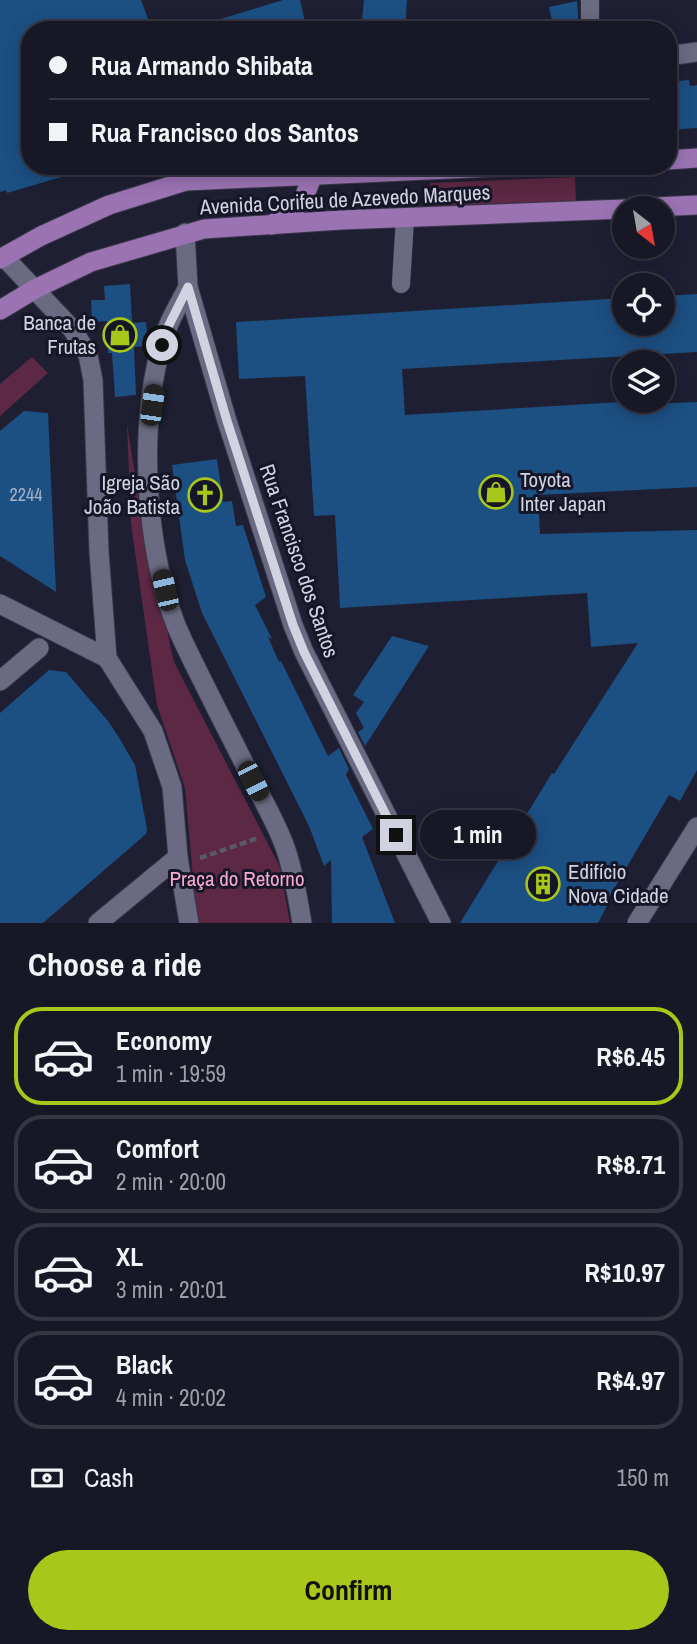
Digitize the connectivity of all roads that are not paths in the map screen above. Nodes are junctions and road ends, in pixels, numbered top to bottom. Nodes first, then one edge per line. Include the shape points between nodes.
1 (590, 0) edge
2 (590, 21) edge
3 (697, 52) edge
4 (677, 55) edge
5 (697, 159) edge
6 (677, 160) edge
7 (200, 175) edge
8 (263, 175) edge
9 (312, 175) edge
10 (186, 181) junction
11 (697, 205) edge
12 (676, 206) edge
13 (612, 210) edge
14 (405, 218) junction
15 (272, 225) junction
16 (185, 233) junction
17 (2, 258) edge
18 (401, 284) dead end
19 (188, 287) junction
20 (35, 289) junction
21 (0, 310) edge
22 (0, 604) edge
23 (38, 648) dead end
24 (107, 658) junction
25 (0, 681) edge
26 (697, 827) edge
27 (179, 861) junction
28 (98, 923) edge
29 (189, 923) edge
30 (302, 923) edge
31 (441, 923) edge
32 (637, 923) edge

1 - 2 lane
3 - 4 street
5 - 6 main road
7 - 10 street
8 - 10 main road, Avenida Corifeu de Azevedo Marques
9 - 15 main road via 302,202
10 - 17 main road, Avenida Corifeu de Azevedo Marques via 109,205
11 - 12 main road
13 - 14 main road, Avenida Corifeu de Azevedo Marques
14 - 15 main road, Avenida Corifeu de Azevedo Marques
14 - 18 lane
15 - 16 main road, Avenida Corifeu de Azevedo Marques
16 - 19 street, Rua Francisco dos Santos
16 - 20 main road, Avenida Corifeu de Azevedo Marques via 91,262
17 - 20 street
19 - 30 street via 161,350 149,426 148,490 154,540 181,638 286,850
19 - 31 street, Rua Francisco dos Santos via 293,625
20 - 21 main road, Avenida Corifeu de Azevedo Marques
20 - 24 street via 73,330 88,355
22 - 24 street
23 - 25 street
24 - 27 street via 157,742 172,787
26 - 32 street
27 - 28 street
27 - 29 street

